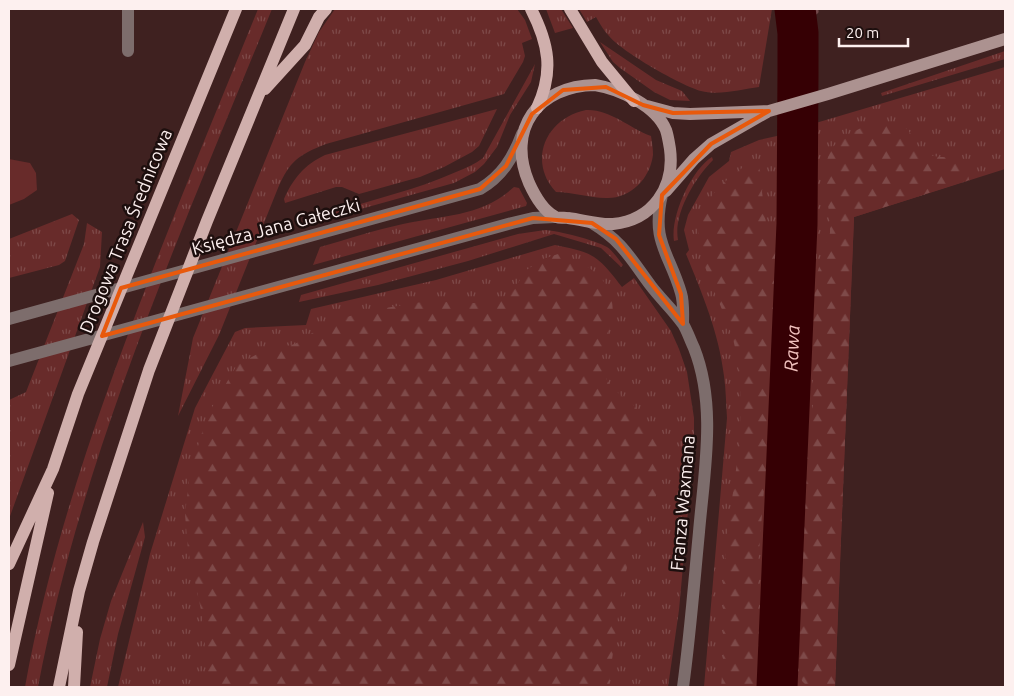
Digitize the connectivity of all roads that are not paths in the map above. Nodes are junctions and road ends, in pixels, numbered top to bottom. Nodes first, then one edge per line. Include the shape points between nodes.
1 (128, 9) edge
2 (236, 9) edge
3 (294, 9) edge
4 (326, 9) edge
5 (531, 9) edge
6 (570, 9) edge
7 (1005, 39) edge
8 (128, 51) dead end
9 (258, 96) junction
10 (639, 103) junction
11 (537, 108) junction
12 (769, 110) junction
13 (523, 129) junction
14 (663, 194) junction
15 (555, 217) junction
16 (592, 223) junction
17 (9, 319) edge
18 (683, 324) junction
19 (9, 361) edge
20 (53, 469) junction
21 (9, 564) edge
22 (79, 591) junction
23 (9, 665) edge
24 (59, 687) edge
25 (74, 687) edge
26 (683, 687) edge

1 - 8 street
2 - 20 main road, Drogowa Trasa Średnicowa via 78,394
3 - 9 main road
4 - 9 main road via 305,45
5 - 11 main road via 548,54 546,84
6 - 10 main road via 602,62
7 - 12 main road
9 - 22 main road via 149,370
10 - 11 main road via 606,87 584,86 564,90
10 - 12 main road via 672,113 690,114
10 - 14 main road via 652,112 666,131 671,155
11 - 13 main road
12 - 14 main road via 711,144
13 - 15 main road via 522,154 527,177 538,199
13 - 17 street, Księdza Jana Gałeczki via 513,155 499,176 480,189
14 - 16 main road via 646,212 626,221
14 - 18 street, Franza Waxmana via 658,215 659,235 681,294
15 - 16 main road
15 - 19 street via 522,220
16 - 18 street, Franza Waxmana via 616,239
18 - 26 street, Franza Waxmana via 702,374 707,433
20 - 21 main road
20 - 23 main road
22 - 24 main road
22 - 25 main road

